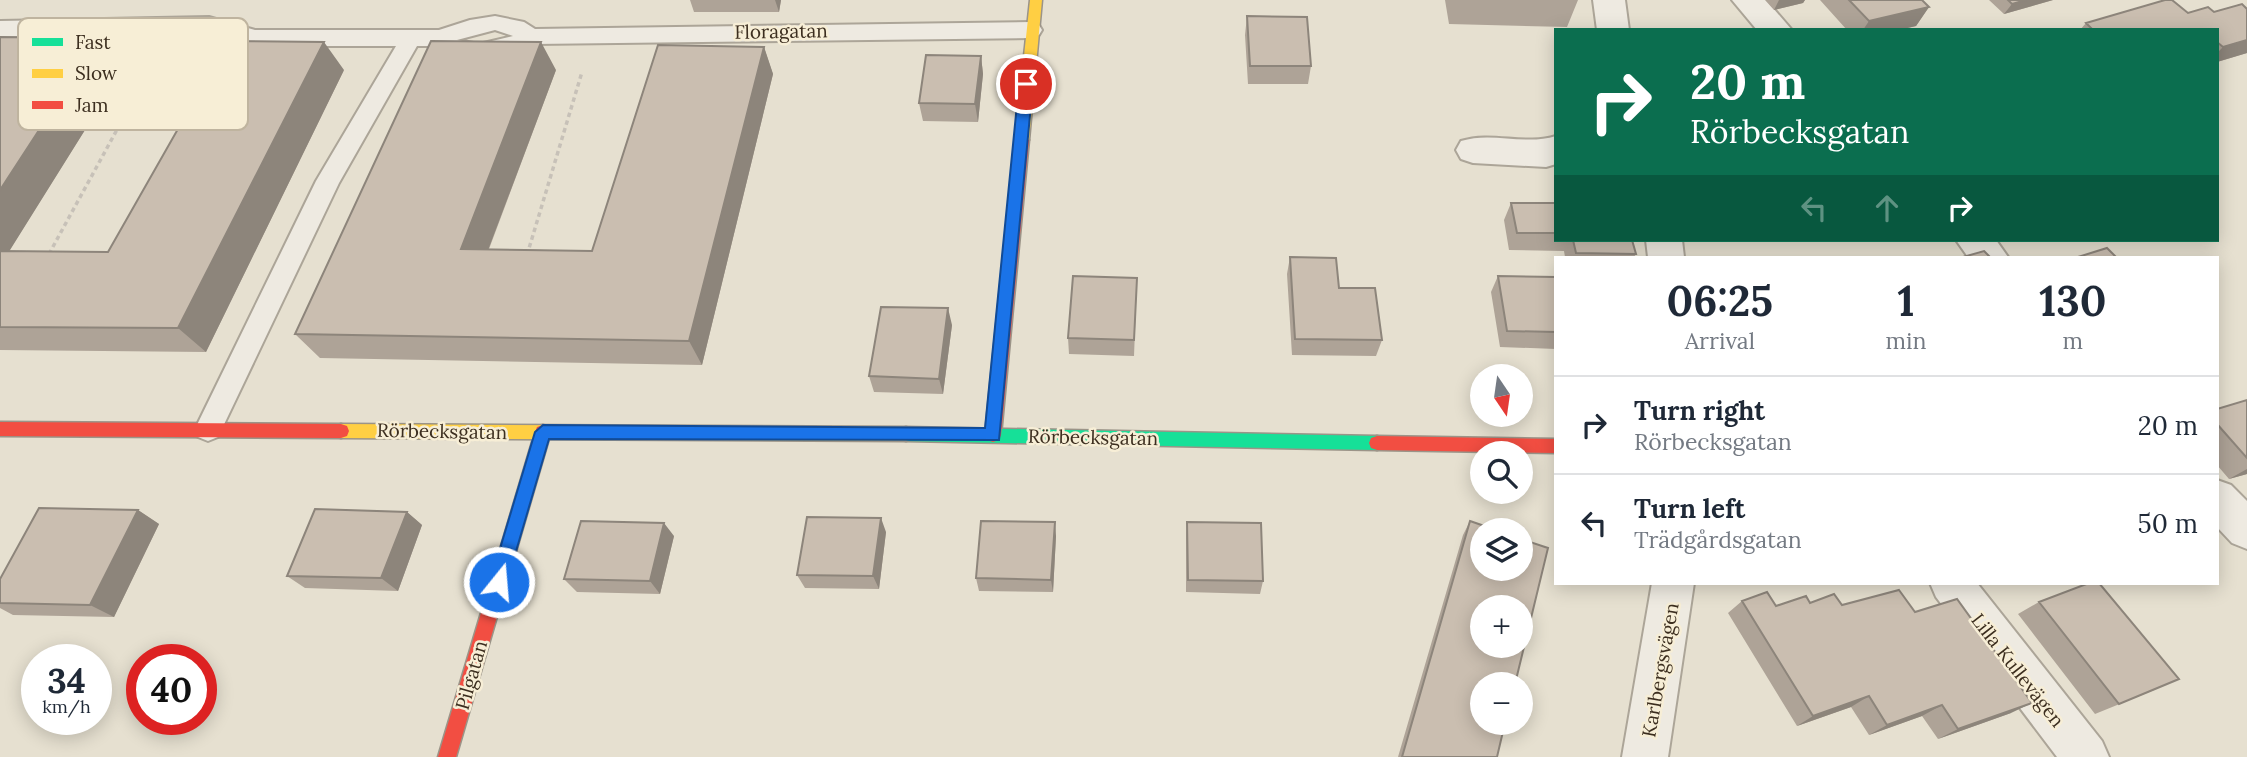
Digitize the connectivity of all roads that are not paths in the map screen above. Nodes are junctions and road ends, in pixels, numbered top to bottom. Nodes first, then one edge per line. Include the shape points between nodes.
1 (1036, 0) edge
2 (1609, 0) edge
3 (1748, 0) edge
4 (1613, 28) edge
5 (1774, 28) edge
6 (0, 29) edge
7 (18, 29) edge
8 (1031, 30) junction
9 (248, 36) edge
10 (411, 38) junction
11 (1473, 150) dead end
12 (1554, 150) edge
13 (1976, 242) edge
14 (1989, 256) edge
15 (0, 429) edge
16 (208, 429) junction
17 (543, 432) junction
18 (993, 435) junction
19 (1554, 446) edge
20 (2219, 500) edge
21 (2247, 530) edge
22 (1673, 585) edge
23 (1953, 585) edge
24 (447, 757) edge
25 (1645, 757) edge
26 (2086, 757) edge

1 - 8 street
2 - 4 street
3 - 5 street
6 - 7 lane, Floragatan
8 - 10 lane, Floragatan via 593,34 531,37 479,52 454,49 441,38
8 - 18 street
9 - 10 lane, Floragatan
10 - 16 lane via 328,181
11 - 12 street via 1546,154
13 - 14 street
15 - 16 street, Rörbecksgatan
16 - 17 street, Rörbecksgatan
17 - 18 street, Rörbecksgatan
17 - 24 street, Pilgatan
18 - 19 street, Rörbecksgatan
20 - 21 street
22 - 25 street, Karlbergsvägen
23 - 26 street, Lilla Kullevägen

